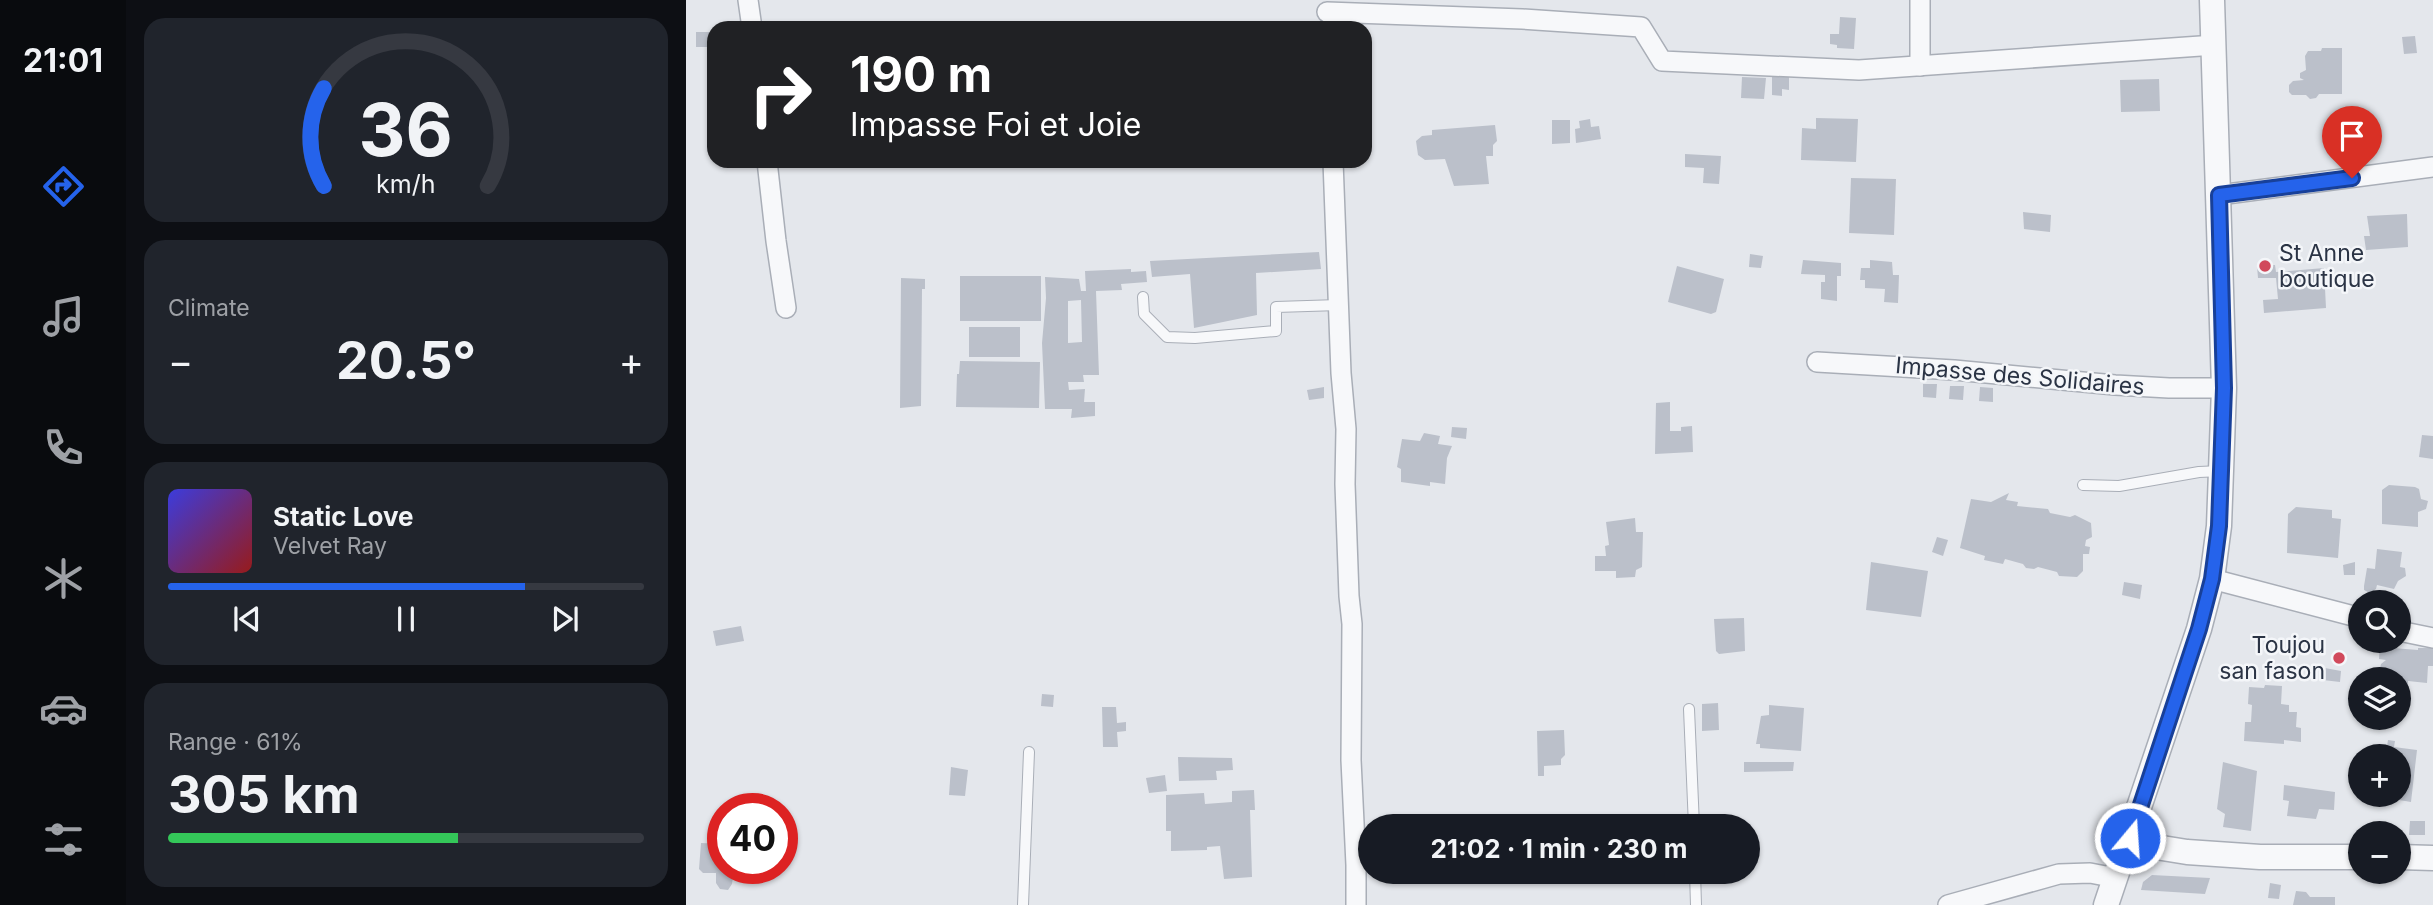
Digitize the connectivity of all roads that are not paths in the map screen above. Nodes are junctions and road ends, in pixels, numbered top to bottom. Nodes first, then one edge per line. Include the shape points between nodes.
1 (748, 0) edge
2 (1920, 0) edge
3 (2212, 0) edge
4 (1327, 13) edge
5 (751, 21) edge
6 (2215, 45) junction
7 (1920, 66) junction
8 (2433, 167) edge
9 (769, 168) edge
10 (1333, 168) edge
11 (2219, 195) junction
12 (1143, 297) dead end
13 (1339, 305) junction
14 (786, 308) dead end
15 (1817, 362) dead end
16 (2224, 388) junction
17 (2221, 471) junction
18 (2084, 485) dead end
19 (2212, 579) junction
20 (2348, 615) edge
21 (2411, 633) edge
22 (2433, 638) edge
23 (1689, 709) dead end
24 (1029, 752) dead end
25 (1693, 814) edge
26 (2130, 838) junction
27 (2348, 857) edge
28 (2411, 857) edge
29 (2433, 858) edge
30 (2116, 877) junction
31 (1695, 884) edge
32 (1023, 905) edge
33 (1356, 905) edge
34 (1696, 905) edge
35 (1948, 905) edge
36 (2106, 905) edge

1 - 5 street
2 - 7 street
3 - 6 street
4 - 7 street via 1641,27 1662,61 1859,70
6 - 7 street
6 - 11 street
8 - 11 street
9 - 14 street
10 - 13 street
11 - 16 street
12 - 13 lane via 1144,314 1167,337 1276,331 1276,307
13 - 33 street via 1352,624
15 - 16 street, Impasse des Solidaires via 2115,385
16 - 17 street
17 - 18 lane via 2119,486
17 - 19 street
19 - 20 street
19 - 26 street
21 - 22 street
23 - 25 lane
24 - 32 lane
26 - 27 street via 2156,848 2187,852
26 - 30 street
28 - 29 street
30 - 35 street via 2059,874
30 - 36 street
31 - 34 lane

